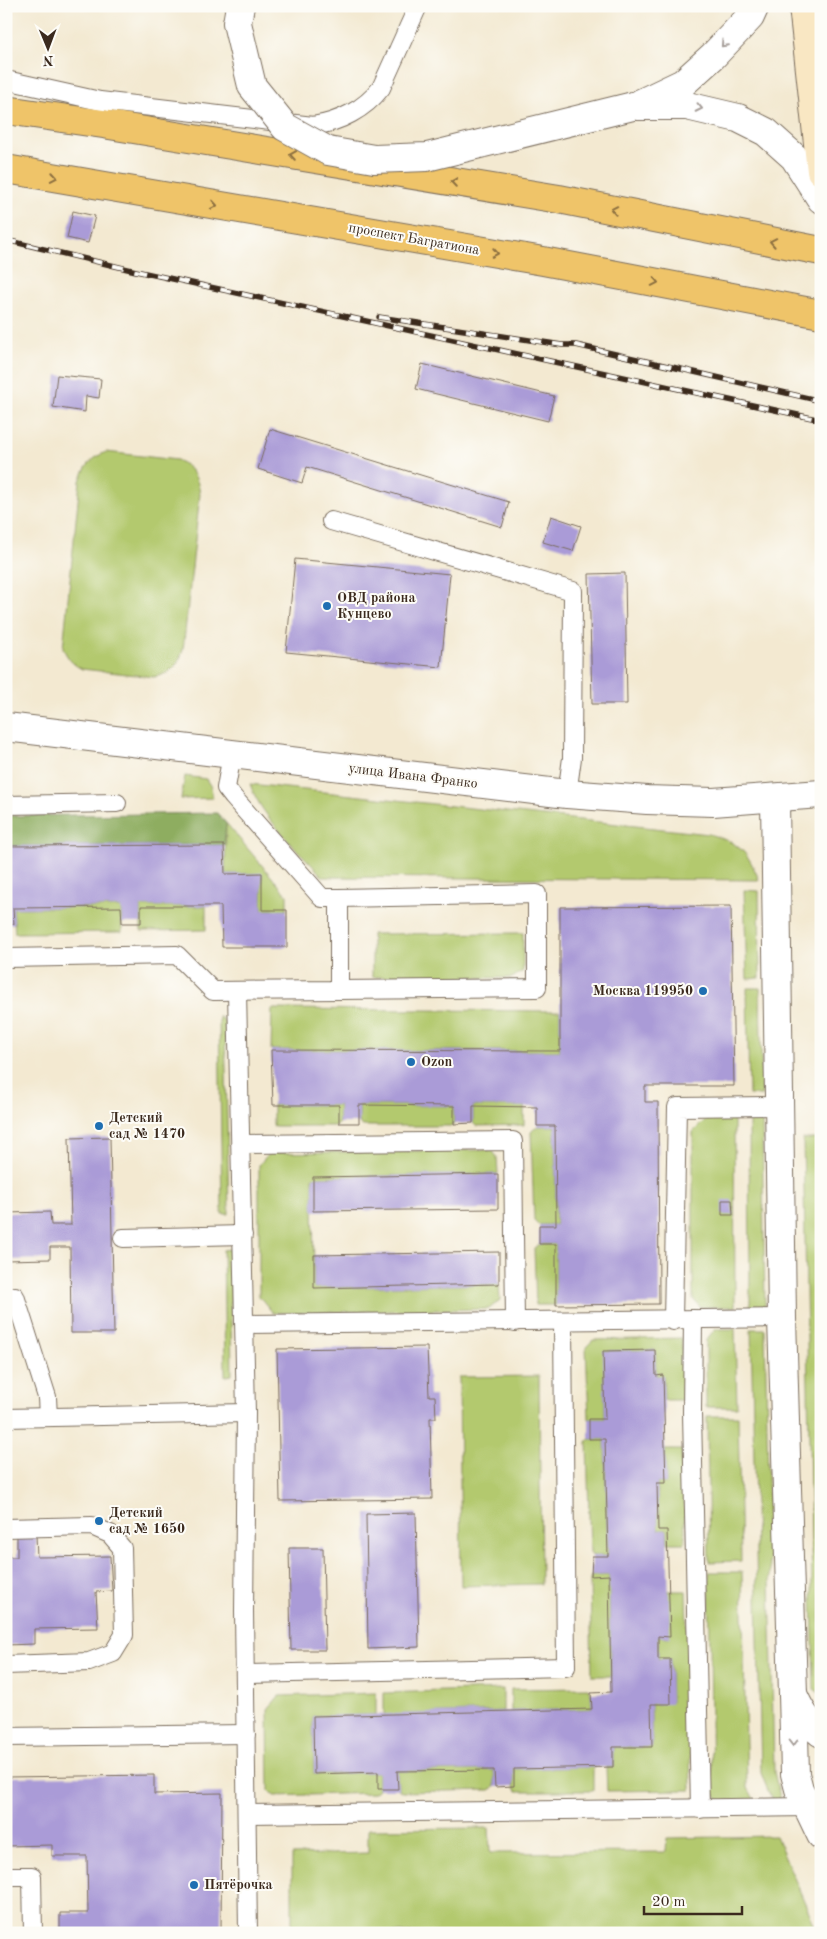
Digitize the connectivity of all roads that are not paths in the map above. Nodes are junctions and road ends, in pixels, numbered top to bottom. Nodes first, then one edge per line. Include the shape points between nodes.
1 (240, 6) edge
2 (418, 6) edge
3 (755, 6) edge
4 (803, 6) edge
5 (6, 80) edge
6 (633, 106) junction
7 (6, 110) edge
8 (6, 169) edge
9 (821, 171) edge
10 (821, 199) edge
11 (821, 251) edge
12 (821, 314) edge
13 (331, 521) dead end
14 (6, 727) edge
15 (232, 754) junction
16 (567, 794) junction
17 (821, 794) edge
18 (775, 798) junction
19 (117, 803) dead end
20 (6, 805) edge
21 (339, 898) junction
22 (6, 958) edge
23 (339, 990) junction
24 (237, 991) junction
25 (778, 1106) junction
26 (242, 1144) junction
27 (243, 1235) junction
28 (123, 1238) dead end
29 (15, 1296) dead end
30 (782, 1318) junction
31 (693, 1319) junction
32 (674, 1321) junction
33 (515, 1322) junction
34 (563, 1322) junction
35 (245, 1324) junction
36 (246, 1412) junction
37 (48, 1417) junction
38 (6, 1418) edge
39 (6, 1528) edge
40 (6, 1665) edge
41 (245, 1674) junction
42 (793, 1694) junction
43 (821, 1732) edge
44 (246, 1734) junction
45 (6, 1737) edge
46 (807, 1807) junction
47 (700, 1809) junction
48 (248, 1814) junction
49 (821, 1835) edge
50 (6, 1876) edge
51 (33, 1933) edge
52 (248, 1933) edge

1 - 6 street, bridge via 237,23 252,86 286,127 328,151 374,159 427,157
2 - 5 lane via 381,88 373,98 352,114 313,126 100,101
3 -> 6 street via 750,17 683,83
4 - 9 main road
6 -> 10 street via 687,106 738,118 766,132 794,157
11 -> 7 main road via 559,199
8 -> 12 main road, проспект Багратиона via 543,261
13 - 16 lane via 573,590 572,758
14 - 15 street, улица Ивана Франко
15 - 16 street, улица Ивана Франко
15 - 21 lane via 226,788 322,898
16 - 18 street, улица Ивана Франко via 713,802
17 - 18 street, улица Ивана Франко
18 - 25 street
19 - 20 lane
21 - 23 lane
21 - 23 lane via 537,894 537,988
22 - 24 lane via 177,955 213,991
23 - 24 lane
24 - 26 lane
25 - 30 street
25 - 32 lane via 677,1108
26 - 27 lane
26 - 33 lane via 512,1141
27 - 28 lane
27 - 35 lane
29 - 37 lane via 47,1396
30 - 31 lane
30 - 42 street
31 - 32 lane
31 - 47 lane
32 - 34 lane
33 - 34 lane
33 - 35 lane
34 - 41 lane via 566,1667
35 - 36 lane
36 - 37 lane
36 - 41 lane
37 - 38 lane
39 - 40 lane via 92,1526 110,1534 122,1548 124,1635 113,1653 88,1662
41 - 44 lane
42 - 43 street via 810,1724
42 -> 46 street via 795,1774
44 - 45 lane
44 - 48 lane
46 - 47 lane
46 - 49 street
47 - 48 lane
48 - 52 lane
50 - 51 lane via 32,1876

